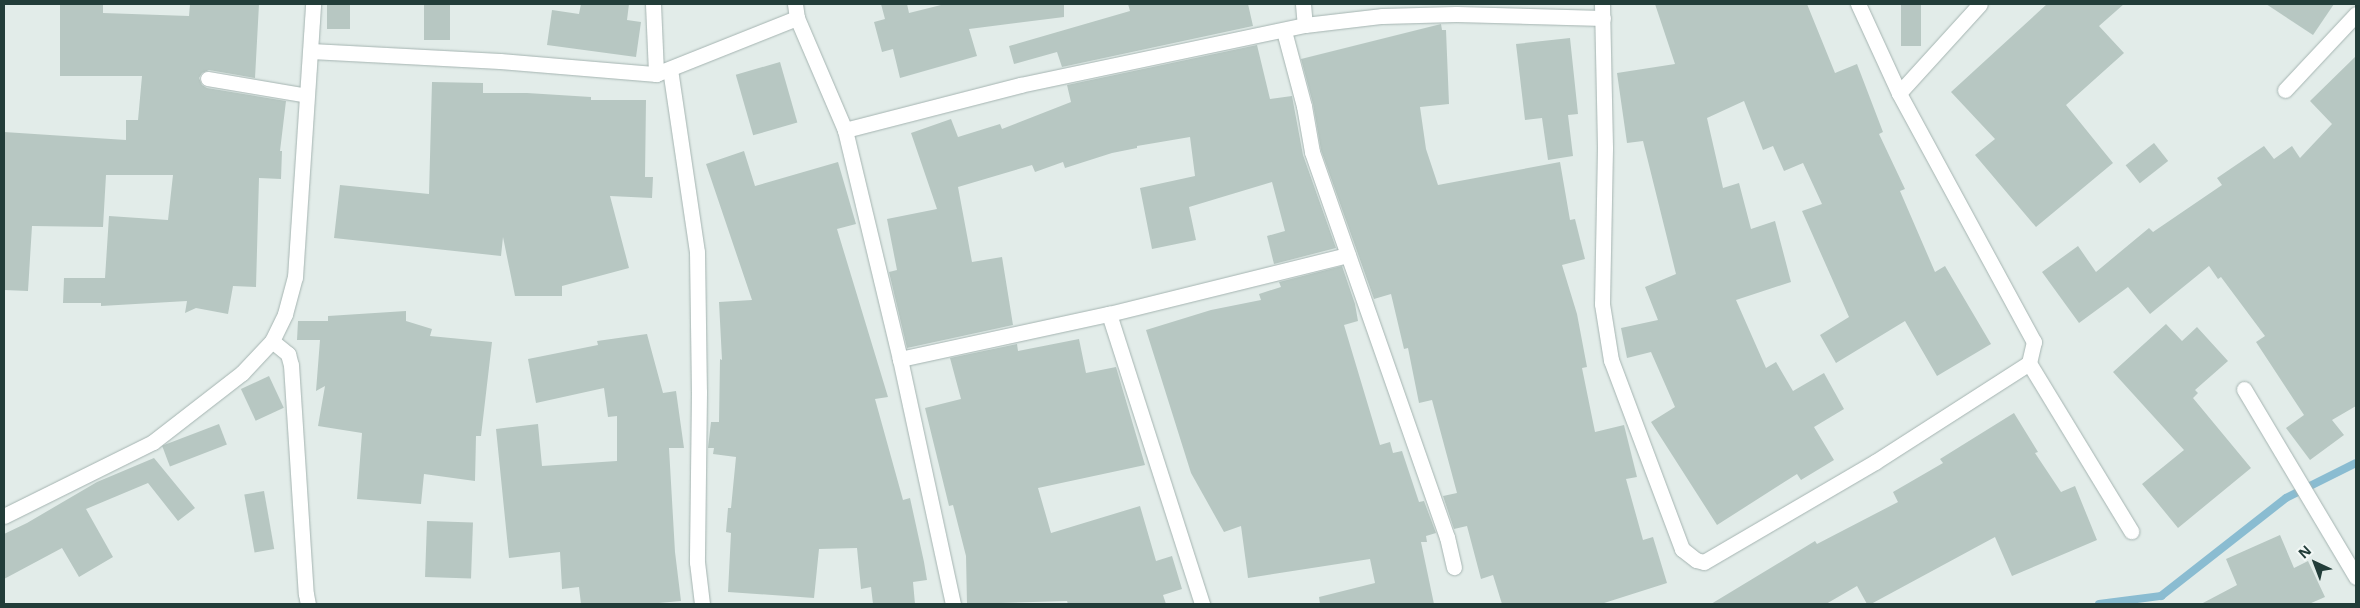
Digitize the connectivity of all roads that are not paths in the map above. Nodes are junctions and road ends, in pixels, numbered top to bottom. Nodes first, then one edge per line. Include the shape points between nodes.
1 (313, 4) edge
2 (653, 4) edge
3 (1303, 4) edge
4 (1858, 4) edge
5 (1980, 4) edge
6 (796, 11) edge
7 (1602, 11) edge
8 (2356, 14) edge
9 (1305, 25) junction
10 (1284, 31) junction
11 (311, 51) junction
12 (663, 72) junction
13 (208, 79) dead end
14 (2285, 90) dead end
15 (1899, 93) junction
16 (308, 96) junction
17 (845, 130) junction
18 (1348, 255) junction
19 (1109, 314) junction
20 (272, 342) junction
21 (900, 359) junction
22 (2029, 363) junction
23 (2244, 389) dead end
24 (4, 516) edge
25 (2131, 531) dead end
26 (1454, 567) dead end
27 (2356, 577) edge
28 (308, 604) edge
29 (702, 604) edge
30 (953, 604) edge
31 (1202, 604) edge

1 - 11 street
2 - 12 street
3 - 9 street
4 - 15 street
5 - 15 street
6 - 12 street
6 - 17 street
7 - 9 street via 1382,16
7 - 22 street via 1606,148 1602,304 1611,360 1682,549 1688,556 1704,562 1875,462
8 - 14 street
9 - 10 street
10 - 17 street via 1020,85
10 - 18 street via 1304,106 1312,152
11 - 12 street
11 - 16 street
12 - 29 street via 697,252 697,562
13 - 16 lane
15 - 22 street via 2034,342
16 - 20 street via 295,277 285,314
17 - 21 street
18 - 19 street
18 - 26 street via 1447,537
19 - 21 street
19 - 31 street
20 - 24 street via 242,373 153,442
20 - 28 street via 288,354 291,365
21 - 30 street
22 - 25 street
23 - 27 street

